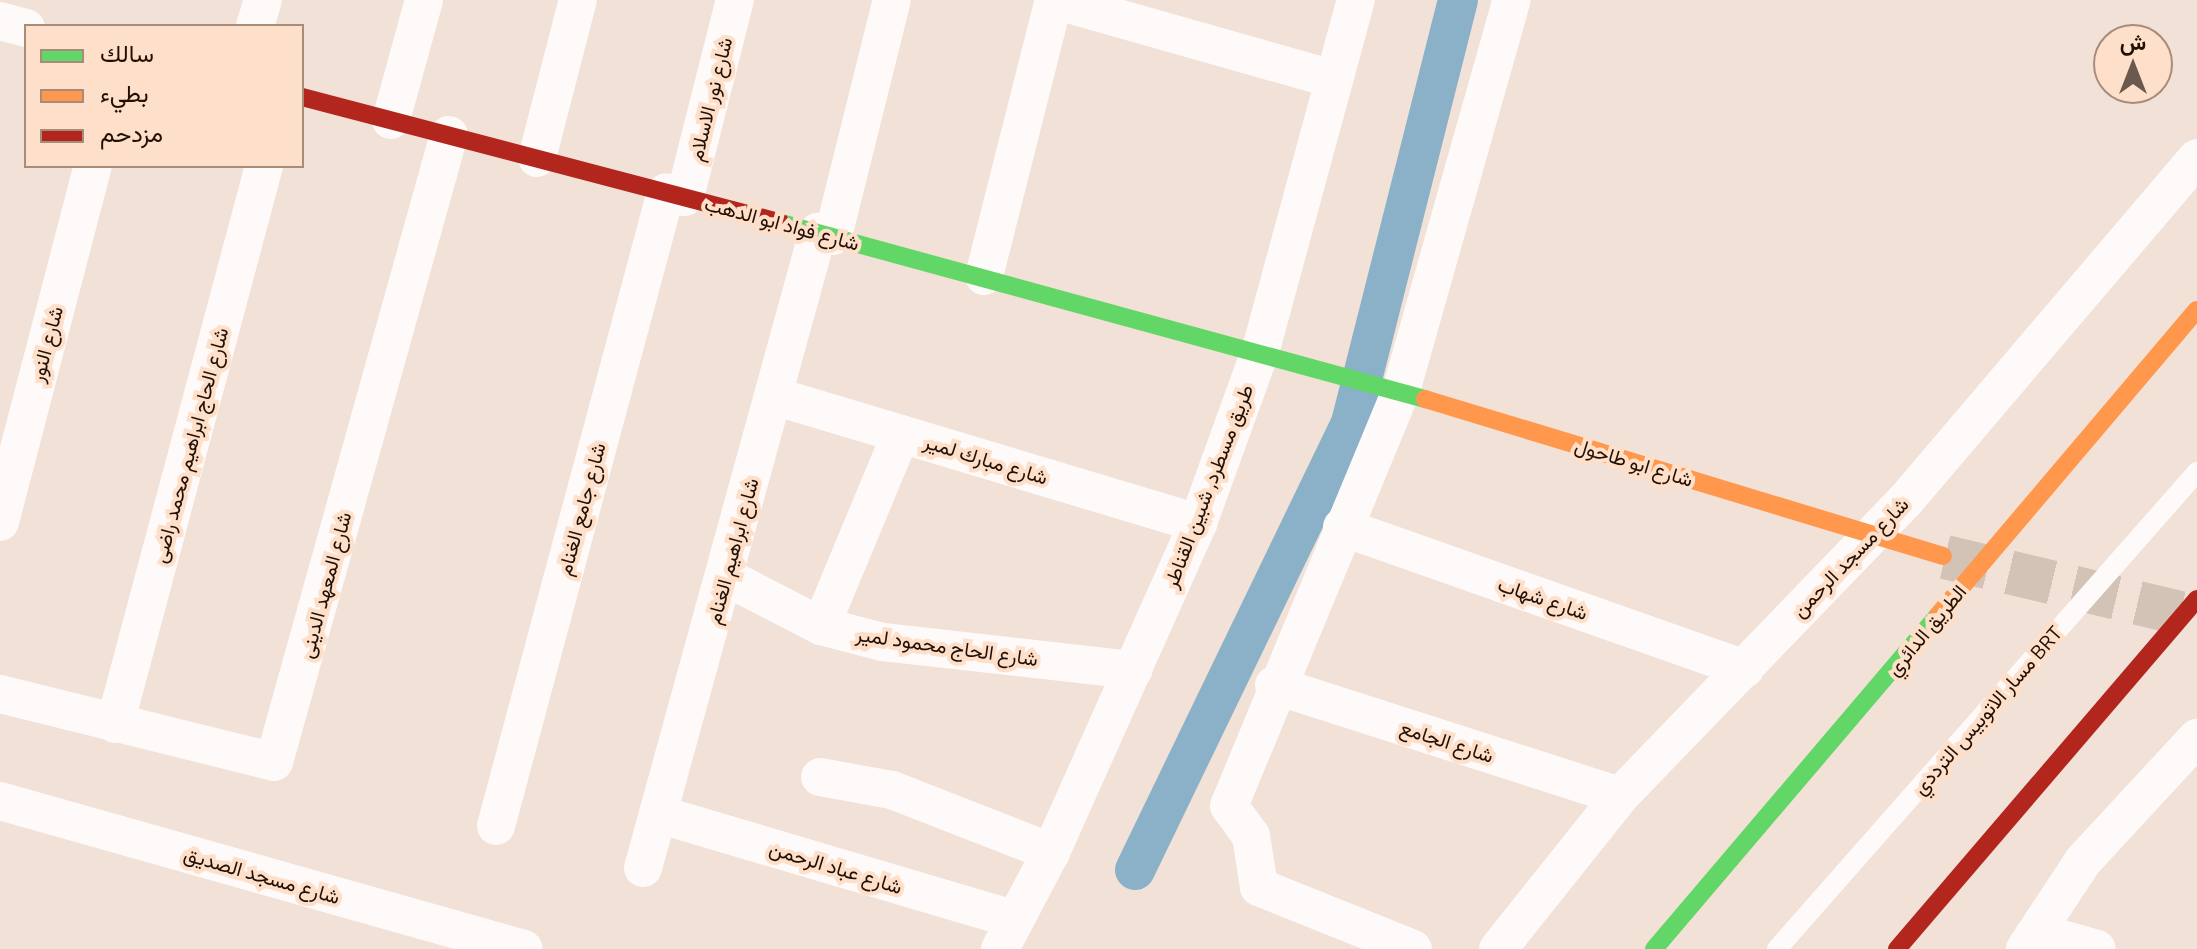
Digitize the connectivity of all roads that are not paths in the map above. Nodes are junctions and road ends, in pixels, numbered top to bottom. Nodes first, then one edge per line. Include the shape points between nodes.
1 (263, 0) edge
2 (424, 0) edge
3 (578, 0) edge
4 (735, 0) edge
5 (892, 0) edge
6 (1054, 0) edge
7 (1356, 0) edge
8 (1512, 0) edge
9 (0, 21) edge
10 (256, 24) edge
11 (24, 27) edge
12 (1334, 79) junction
13 (304, 98) edge
14 (391, 120) junction
15 (449, 135) junction
16 (537, 158) junction
17 (2197, 158) edge
18 (92, 168) edge
19 (263, 168) edge
20 (675, 194) junction
21 (825, 234) junction
22 (984, 276) junction
23 (2197, 310) edge
24 (1261, 349) junction
25 (1401, 391) junction
26 (774, 396) junction
27 (901, 434) junction
28 (9, 452) edge
29 (2197, 472) edge
30 (0, 522) edge
31 (1198, 523) junction
32 (1342, 527) junction
33 (1867, 534) junction
34 (1943, 556) tunnel mouth
35 (726, 577) junction
36 (2197, 599) edge
37 (821, 626) junction
38 (1745, 669) junction
39 (1133, 670) junction
40 (1274, 685) junction
41 (0, 694) edge
42 (115, 724) junction
43 (2197, 738) edge
44 (2183, 774) edge
45 (820, 777) dead end
46 (1620, 796) junction
47 (0, 801) edge
48 (658, 814) junction
49 (496, 826) dead end
50 (1051, 852) junction
51 (643, 868) dead end
52 (1007, 935) edge
53 (2031, 940) edge
54 (524, 949) edge
55 (1413, 949) edge
56 (1498, 949) edge
57 (1654, 949) edge
58 (1777, 949) edge
59 (1897, 949) edge
60 (2097, 949) edge

1 - 10 street
2 - 14 street
3 - 16 street
4 - 20 street, شارع نور الاسلام
5 - 21 street, شارع ابراهيم الغنام
6 - 12 street
6 - 22 street
7 - 12 street, طريق مسطرد, شبين القناطر
8 - 25 street
9 - 11 street
12 - 24 street, طريق مسطرد, شبين القناطر
13 - 14 main road, شارع فواد ابو الدهب
14 - 15 main road, شارع فواد ابو الدهب
15 - 16 main road, شارع فواد ابو الدهب
15 - 42 street, شارع المعهد الدينى via 274,762
16 - 20 main road, شارع فواد ابو الدهب
17 - 33 street, شارع مسجد الرحمن via 1905,501
18 - 28 street, شارع النور
19 - 42 street, شارع الحاج ابراهيم محمد راضى
20 - 21 main road, شارع فواد ابو الدهب
20 - 49 street, شارع جامع الغنام
21 - 22 main road, شارع فواد ابو الدهب
21 - 26 street, شارع ابراهيم الغنام
22 - 24 main road, شارع فواد ابو الدهب
23 - 57 main road, الطريق الدائري
24 - 25 main road, شارع ابو طاحول
24 - 31 street, طريق مسطرد, شبين القناطر
25 - 32 street
25 - 33 main road, شارع ابو طاحول
26 - 27 street, شارع مبارك لمير
26 - 35 street, شارع ابراهيم الغنام
27 - 31 street, شارع مبارك لمير
27 - 37 street
28 - 30 street, شارع النور
29 - 58 lane, مسار الاتوبيس الترددي BRT
31 - 39 street, طريق مسطرد, شبين القناطر
32 - 38 street, شارع شهاب
32 - 40 street
33 - 34 main road, شارع ابو طاحول
33 - 38 street, شارع مسجد الرحمن
35 - 37 street, شارع الحاج محمود لمير
35 - 48 street, شارع ابراهيم الغنام
36 - 59 main road
37 - 39 street, شارع الحاج محمود لمير via 883,642
38 - 46 street, شارع مسجد الرحمن
39 - 50 street, طريق مسطرد, شبين القناطر
40 - 46 street, شارع الجامع
40 - 55 street via 1229,806 1251,836 1259,887
41 - 42 street, شارع المعهد الدينى
43 - 44 street
44 - 53 street via 2083,861
45 - 50 street via 892,790
46 - 56 street, شارع مسجد الرحمن
47 - 54 street, شارع مسجد الصديق
48 - 51 street, شارع ابراهيم الغنام
48 - 52 street, شارع عباد الرحمن
50 - 52 street, طريق مسطرد, شبين القناطر
53 - 60 street

